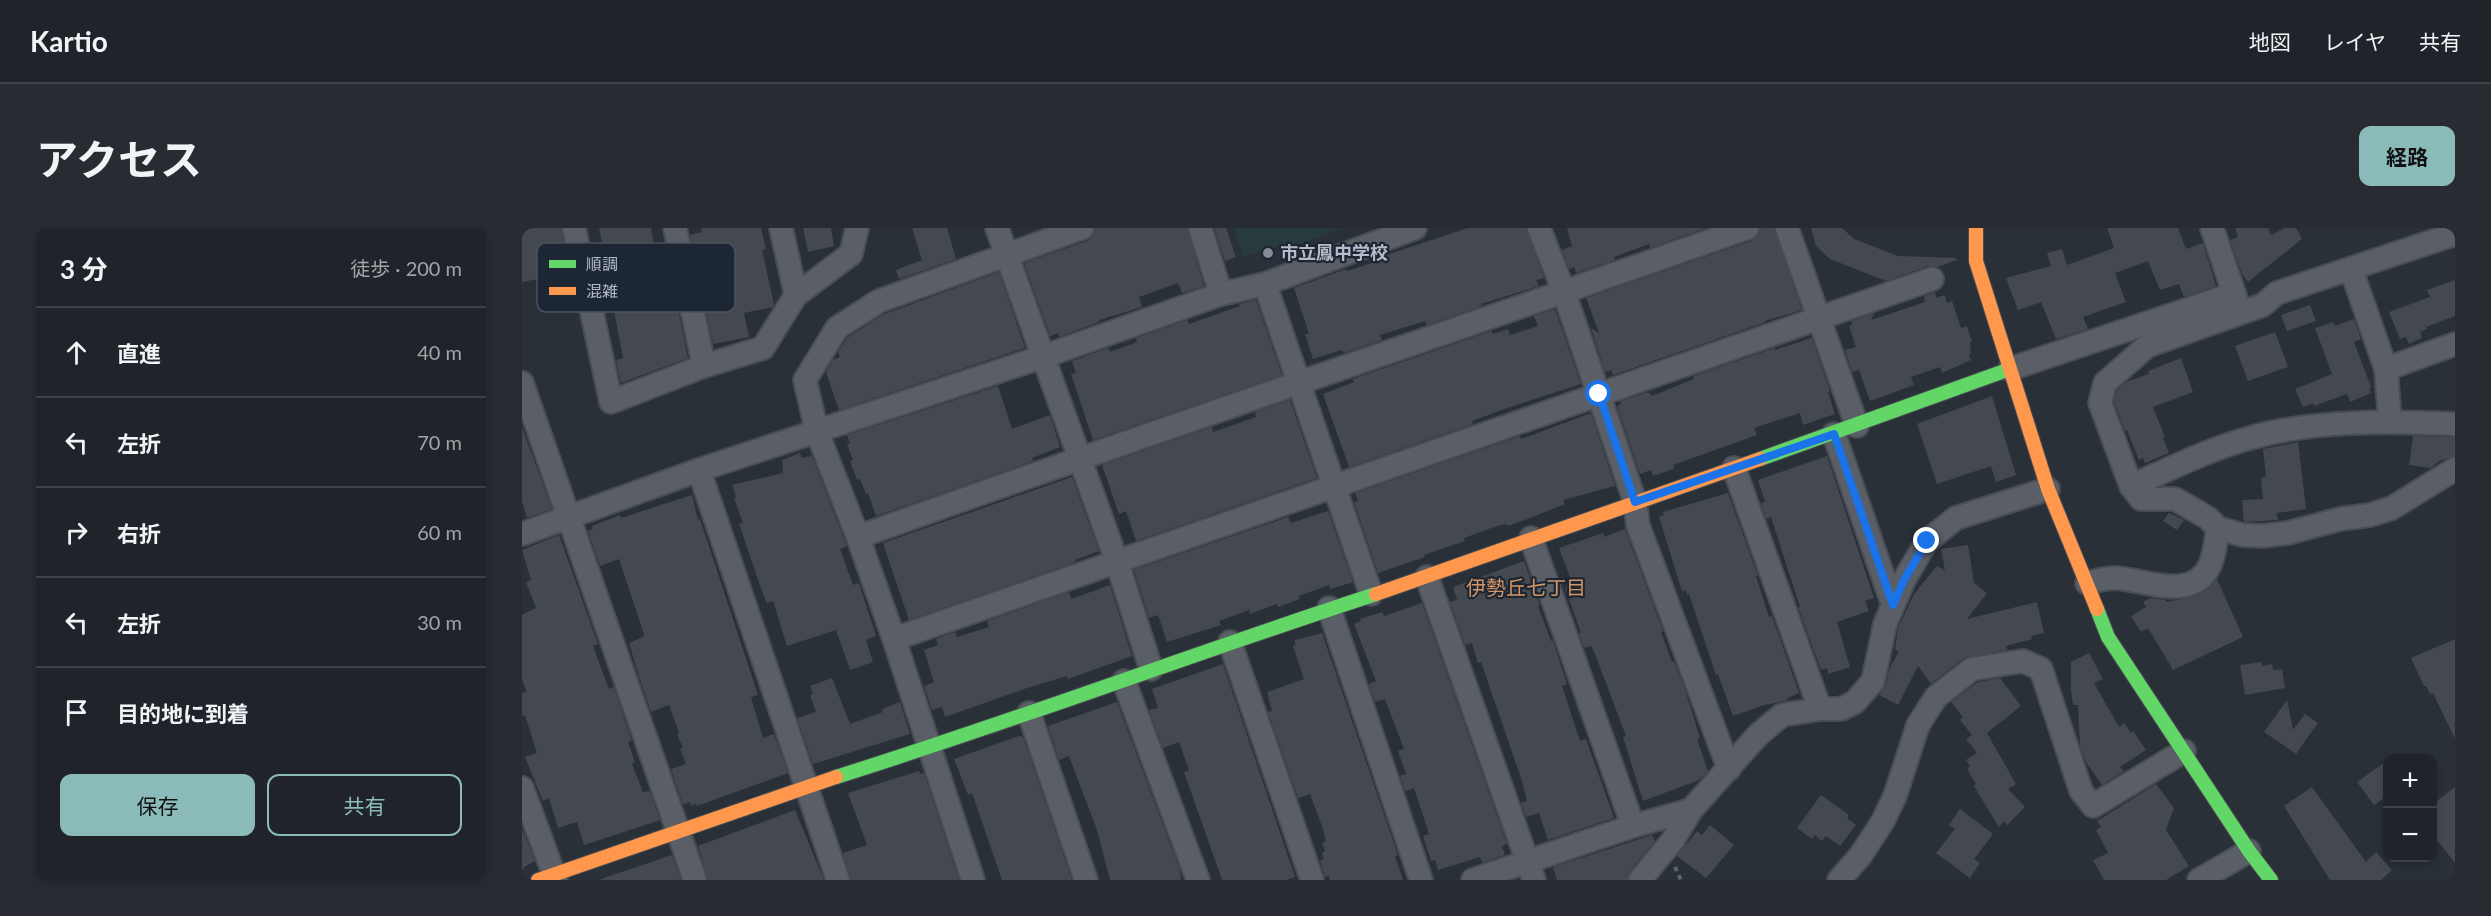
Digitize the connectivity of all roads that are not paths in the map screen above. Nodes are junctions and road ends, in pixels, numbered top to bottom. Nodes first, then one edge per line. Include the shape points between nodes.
1 (574, 228) edge
2 (675, 228) edge
3 (781, 228) edge
4 (857, 228) edge
5 (997, 228) edge
6 (1082, 228) edge
7 (1200, 228) edge
8 (1415, 228) edge
9 (1539, 228) edge
10 (1747, 228) edge
11 (1787, 228) edge
12 (1976, 228) edge
13 (2212, 228) edge
14 (2455, 234) edge
15 (577, 243) edge
16 (678, 243) edge
17 (1006, 254) junction
18 (2351, 269) junction
19 (1932, 279) dead end
20 (1265, 284) junction
21 (1564, 292) junction
22 (1221, 294) junction
23 (796, 295) junction
24 (2237, 303) junction
25 (592, 312) edge
26 (693, 312) edge
27 (1819, 319) junction
28 (2455, 344) edge
29 (1042, 357) junction
30 (704, 366) junction
31 (2010, 369) junction
32 (2386, 369) junction
33 (522, 383) edge
34 (1299, 384) junction
35 (1599, 394) junction
36 (2390, 422) junction
37 (2455, 424) edge
38 (1857, 426) junction
39 (817, 432) junction
40 (1834, 434) junction
41 (1078, 458) junction
42 (1734, 468) junction
43 (699, 470) junction
44 (2455, 470) edge
45 (2131, 486) junction
46 (1335, 487) junction
47 (2048, 489) junction
48 (1635, 502) junction
49 (570, 516) junction
50 (2218, 528) junction
51 (522, 534) edge
52 (858, 537) junction
53 (1531, 538) junction
54 (1117, 562) junction
55 (1427, 577) junction
56 (2087, 584) junction
57 (1371, 594) junction
58 (1893, 605) junction
59 (1329, 608) junction
60 (894, 639) junction
61 (1230, 642) junction
62 (1151, 669) junction
63 (1124, 681) junction
64 (1820, 709) junction
65 (1029, 713) junction
66 (929, 748) junction
67 (2184, 752) junction
68 (1730, 769) junction
69 (807, 786) junction
70 (522, 788) edge
71 (1691, 810) junction
72 (1633, 826) junction
73 (679, 833) junction
74 (2248, 851) junction
75 (1530, 871) edge
76 (549, 878) edge
77 (695, 880) edge
78 (838, 880) edge
79 (973, 880) edge
80 (1086, 880) edge
81 (1198, 880) edge
82 (1312, 880) edge
83 (1421, 880) edge
84 (1473, 880) edge
85 (1640, 880) edge
86 (1839, 880) edge
87 (2199, 880) edge
88 (2271, 880) edge

1 - 15 street
2 - 16 street
3 - 23 street
4 - 23 street via 851,254
5 - 17 street
6 - 17 street
7 - 22 street
8 - 20 street
9 - 21 street
10 - 21 street
11 - 27 street
12 - 31 street via 1976,261
13 - 24 street
14 - 18 street
17 - 29 street
17 - 39 street via 879,301 837,328 805,380
18 - 24 street via 2277,294 2263,305
18 - 32 street
19 - 27 street
20 - 22 street
20 - 34 street
21 - 34 street
21 - 35 street
22 - 29 street
23 - 30 street via 763,348
24 - 31 street
24 - 45 street via 2147,346 2105,383 2100,403
25 - 30 street via 611,402
26 - 30 street
27 - 35 street
27 - 38 street
28 - 32 street
29 - 39 street
29 - 41 street
31 - 38 street
31 - 47 street
32 - 36 street
33 - 49 street
34 - 41 street
34 - 46 street
35 - 46 street
35 - 48 street
36 - 37 street
36 - 45 street via 2251,437
38 - 40 street
39 - 43 street
39 - 52 street
40 - 42 street
40 - 58 street
41 - 52 street
41 - 54 street
42 - 48 street
42 - 64 street
43 - 49 street
43 - 69 street
44 - 50 street via 2392,508 2370,515 2263,536
45 - 50 street via 2141,499 2175,499
46 - 54 street
46 - 57 street
47 - 56 street
47 - 58 street via 1956,518 1927,541
48 - 53 street
48 - 68 street via 1638,525
49 - 51 street
49 - 73 street
50 - 56 street via 2209,567 2190,584 2163,586 2116,578
52 - 60 street
53 - 55 street
53 - 72 street
54 - 60 street
54 - 62 street
55 - 57 street
55 - 75 street
56 - 67 street via 2108,637
57 - 59 street
58 - 64 street via 1885,624 1874,681 1855,702 1841,709
59 - 61 street
59 - 83 street
60 - 66 street
61 - 62 street
61 - 82 street
62 - 63 street
63 - 65 street
63 - 81 street
64 - 68 street via 1782,715 1758,735
65 - 66 street
65 - 80 street
66 - 69 street
66 - 79 street
67 - 74 street
67 - 86 street via 2093,806 2081,791 2041,669 2023,661 1972,669 1936,697 1918,725 1883,820
68 - 71 street
69 - 73 street
69 - 78 street
70 - 76 street
71 - 72 street
71 - 85 street via 1673,840
72 - 75 street
73 - 76 street
73 - 77 street
74 - 87 street
74 - 88 street
75 - 84 street

